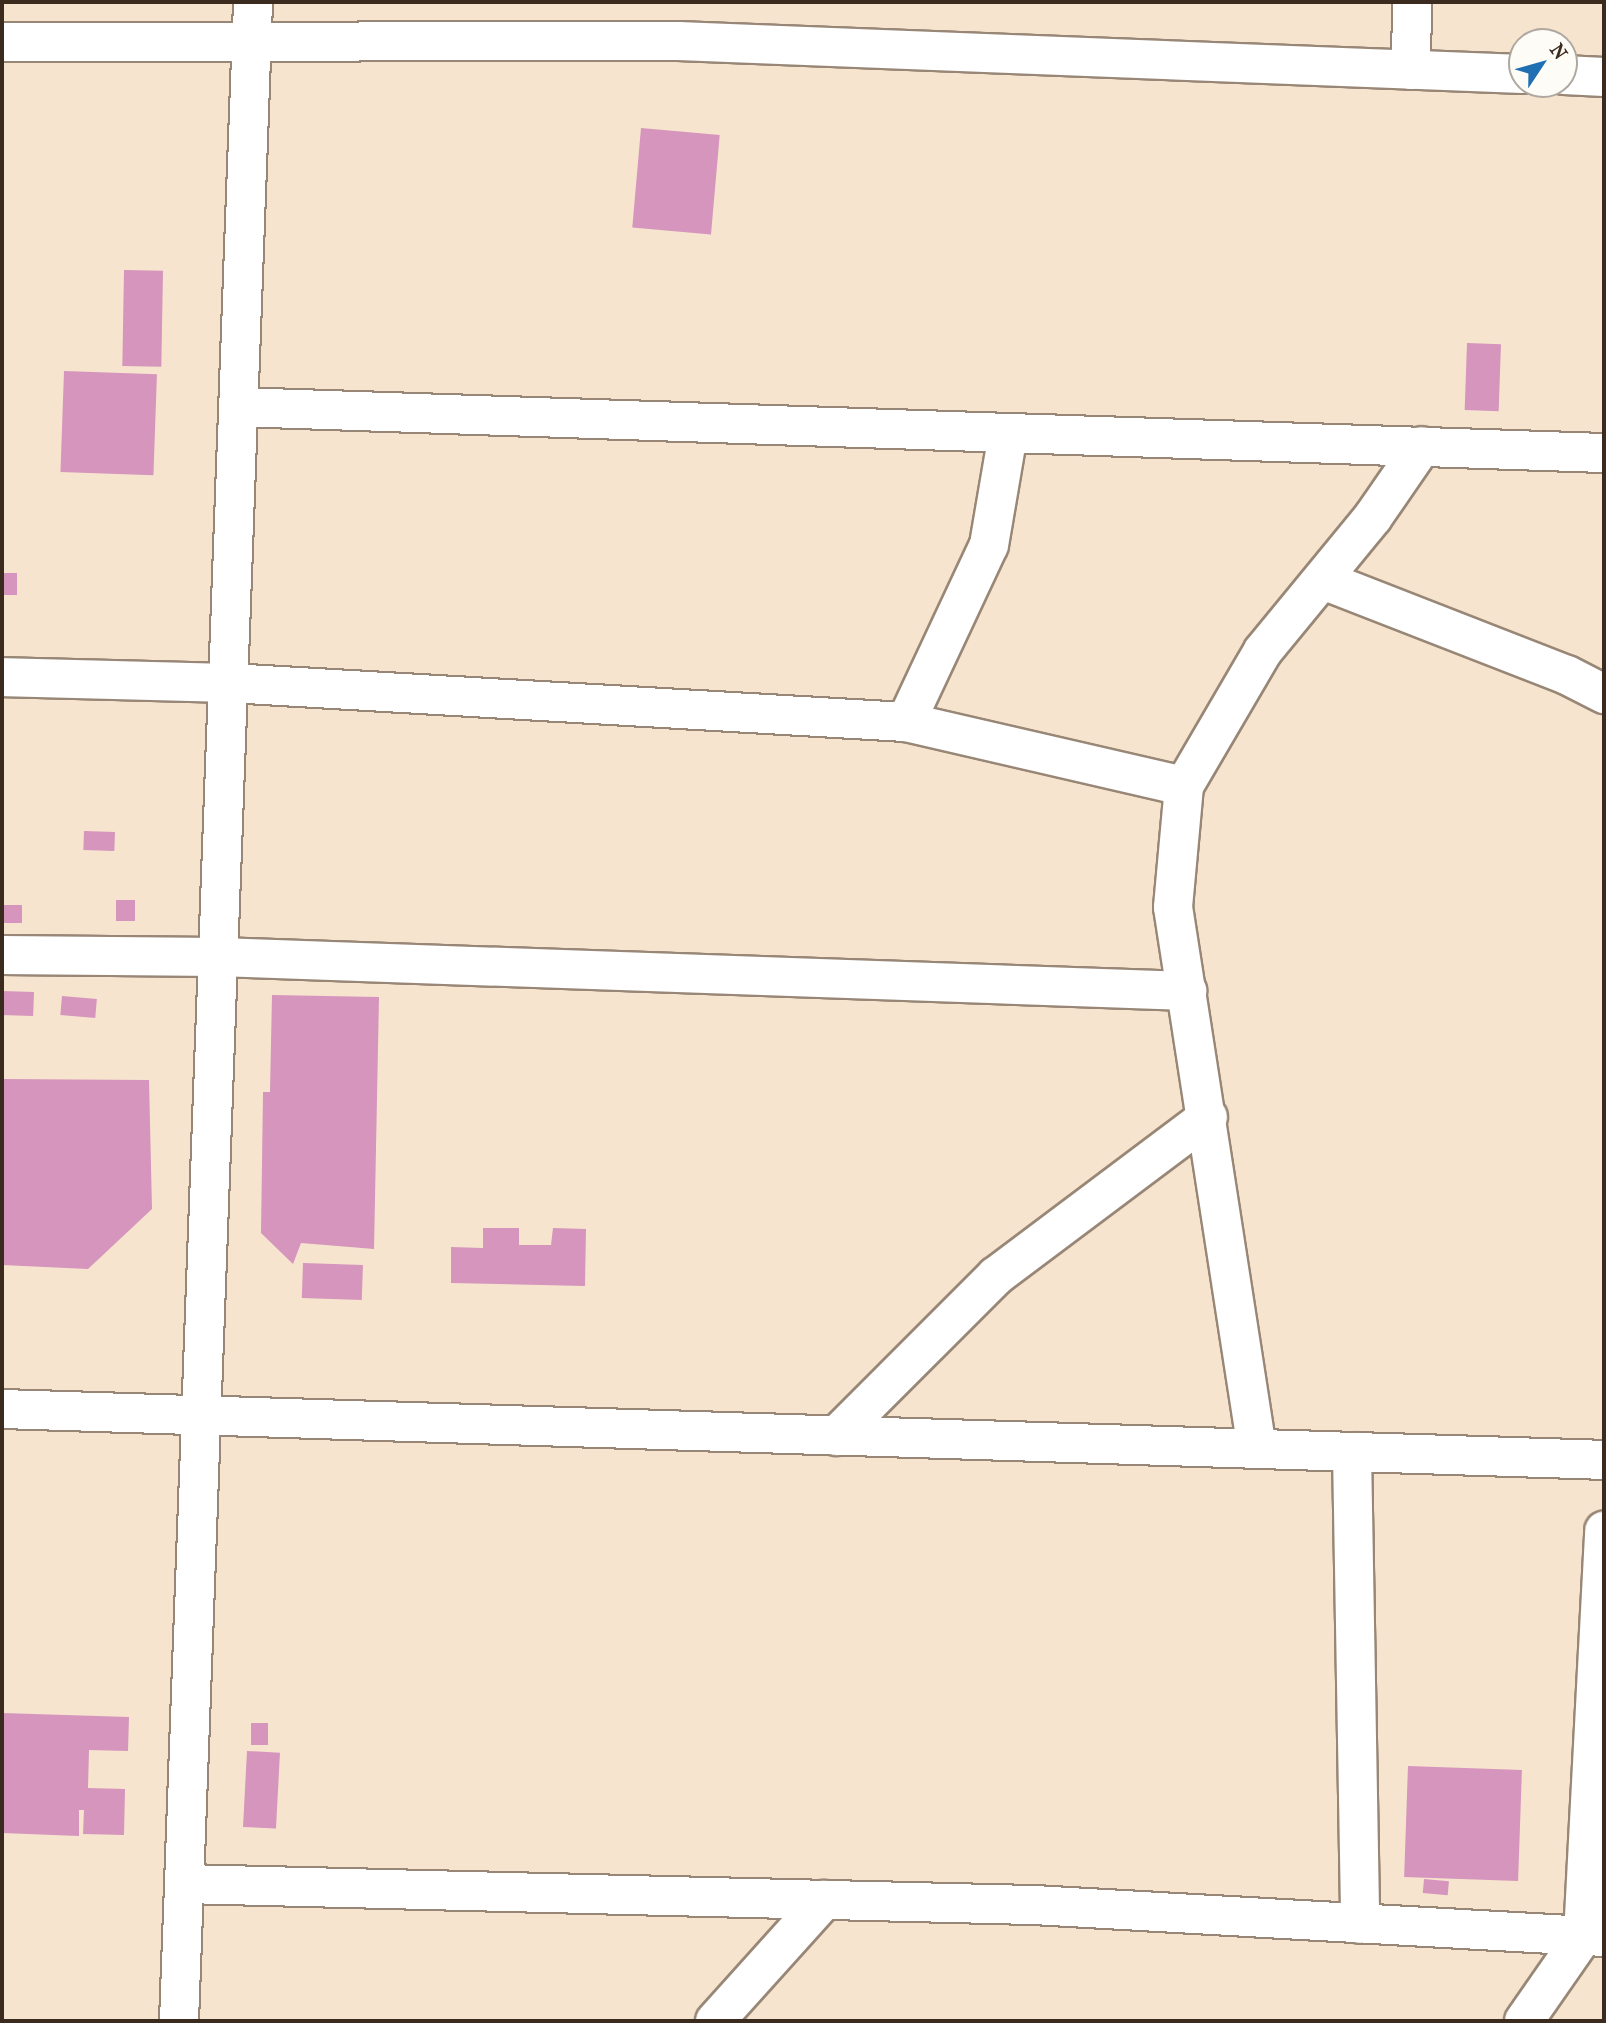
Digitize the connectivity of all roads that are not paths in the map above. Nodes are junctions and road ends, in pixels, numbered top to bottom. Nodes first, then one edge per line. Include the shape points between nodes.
1 (253, 2) edge
2 (1412, 2) edge
3 (2, 42) edge
4 (252, 42) junction
5 (1411, 70) junction
6 (1508, 73) edge
7 (1578, 76) edge
8 (1604, 77) edge
9 (239, 407) junction
10 (1009, 434) junction
11 (1422, 446) junction
12 (1604, 453) edge
13 (1323, 580) junction
14 (2, 677) edge
15 (229, 683) junction
16 (1604, 694) edge
17 (906, 722) junction
18 (1184, 786) junction
19 (2, 955) edge
20 (219, 957) junction
21 (1187, 990) junction
22 (1208, 1117) junction
23 (2, 1409) edge
24 (202, 1416) junction
25 (836, 1436) junction
26 (1257, 1449) junction
27 (1352, 1452) junction
28 (1604, 1460) edge
29 (1604, 1531) edge
30 (184, 1884) junction
31 (824, 1900) junction
32 (1360, 1924) junction
33 (1593, 1937) edge
34 (179, 2021) edge
35 (715, 2021) edge
36 (1524, 2021) edge

1 - 4 street
2 - 5 street
3 - 4 street
4 - 5 street via 678,41
4 - 9 street
5 - 6 street
7 - 8 street
9 - 10 street
9 - 15 street
10 - 11 street
10 - 17 street via 989,545
11 - 12 street
11 - 13 street
13 - 16 street via 1567,675
13 - 18 street via 1263,651
14 - 15 street
15 - 17 street
15 - 20 street
17 - 18 street
18 - 21 street via 1173,907
19 - 20 street
20 - 21 street
20 - 24 street
21 - 22 street
22 - 25 street via 996,1276
22 - 26 street
23 - 24 street
24 - 25 street
24 - 30 street
25 - 26 street
26 - 27 street
27 - 28 street
27 - 32 street
29 - 33 street
30 - 31 street
30 - 34 street
31 - 32 street via 1034,1905
31 - 35 street
32 - 33 street
33 - 36 street

